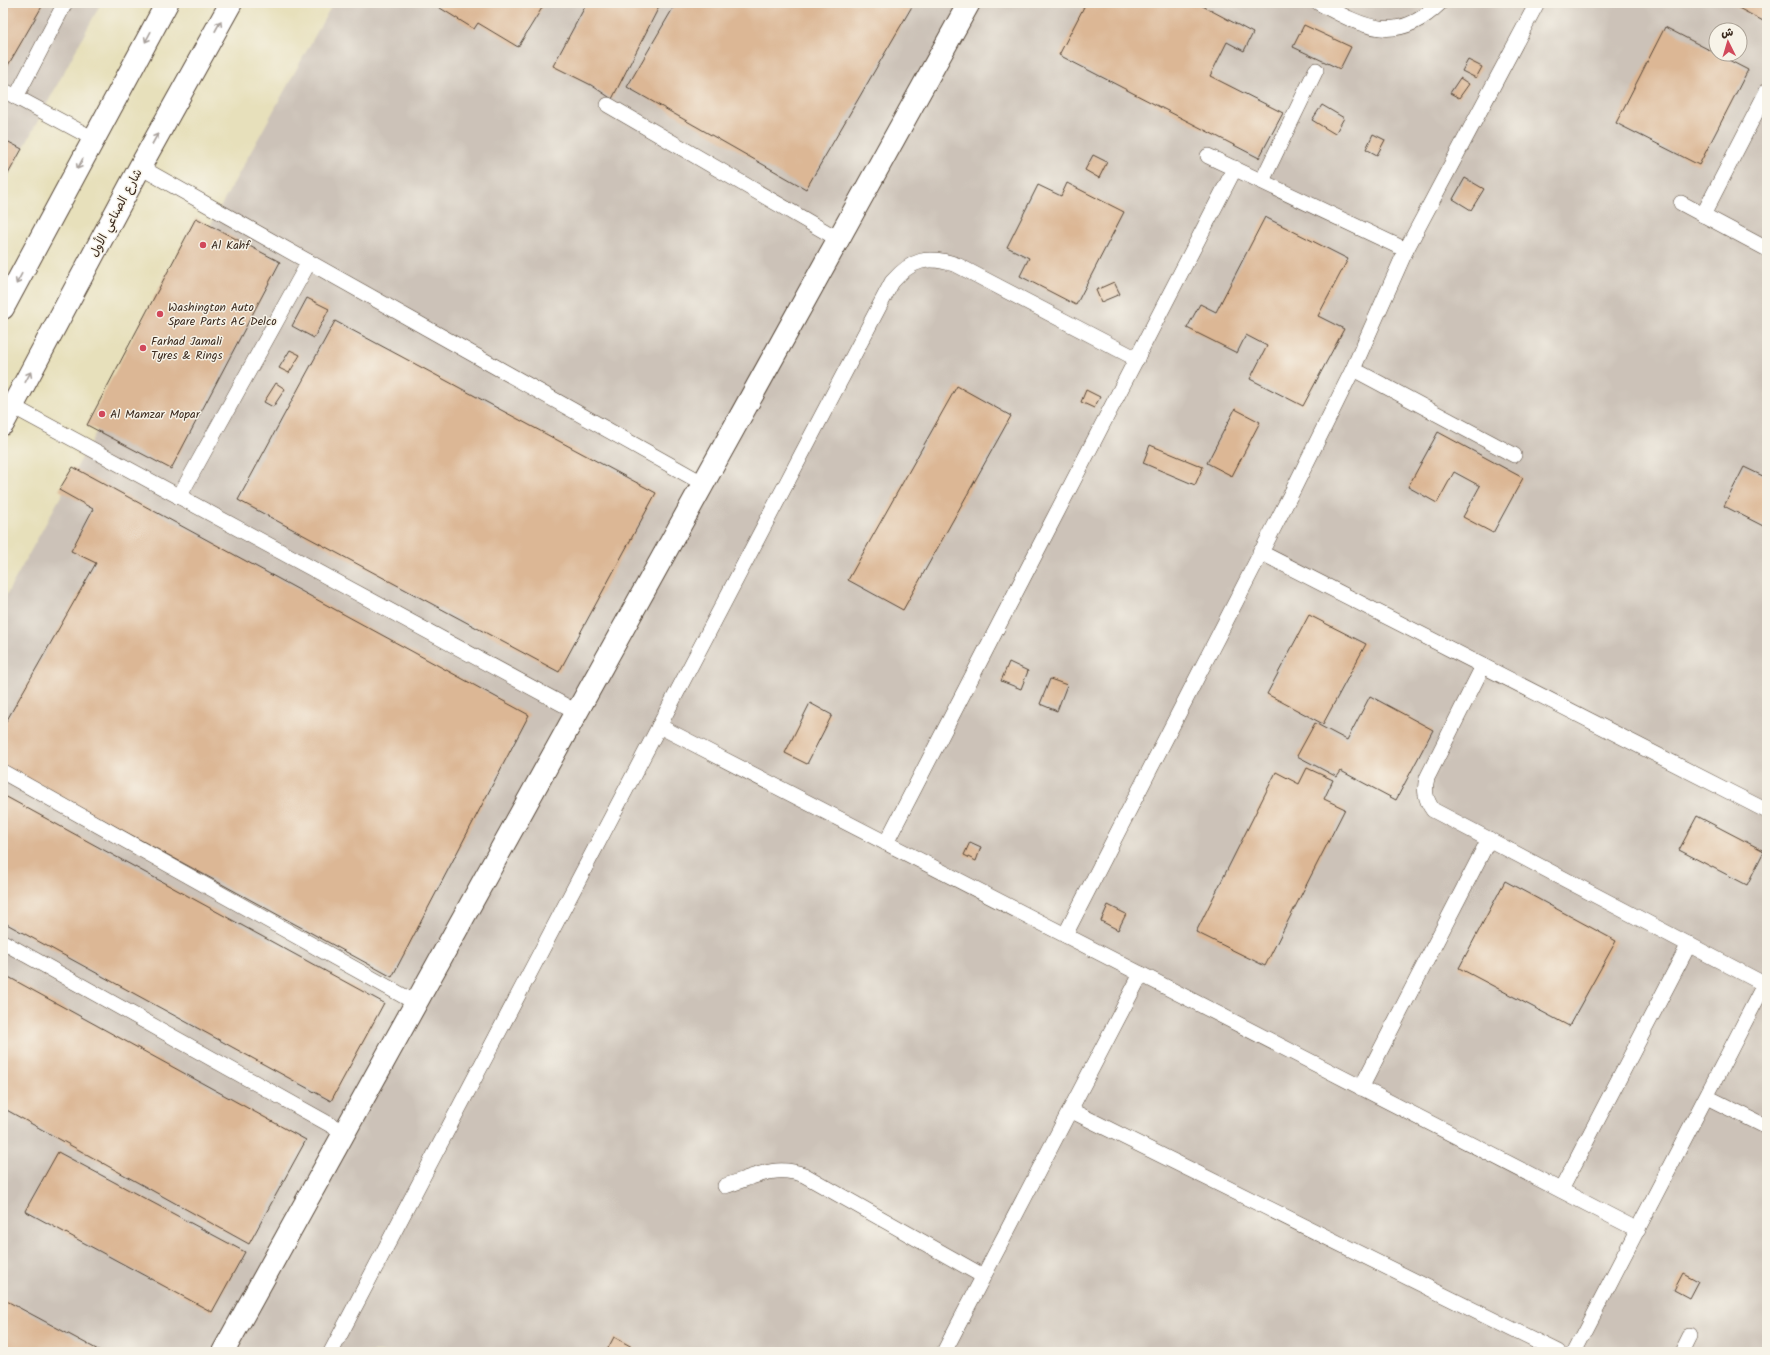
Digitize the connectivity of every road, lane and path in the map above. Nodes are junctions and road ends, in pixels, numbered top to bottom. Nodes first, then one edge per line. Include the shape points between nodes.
1 (65, 3) edge
2 (167, 3) edge
3 (231, 3) edge
4 (968, 3) edge
5 (1319, 3) edge
6 (1440, 3) edge
7 (1537, 3) edge
8 (1316, 70) dead end
9 (1767, 91) edge
10 (9, 93) edge
11 (608, 105) dead end
12 (94, 139) junction
13 (1208, 156) dead end
14 (140, 168) junction
15 (1235, 168) junction
16 (1262, 181) junction
17 (1680, 203) dead end
18 (1703, 215) junction
19 (838, 239) junction
20 (1767, 249) edge
21 (1406, 250) junction
22 (309, 262) junction
23 (3, 308) edge
24 (1137, 359) junction
25 (1353, 369) junction
26 (8, 415) edge
27 (1514, 455) dead end
28 (704, 484) junction
29 (179, 497) junction
30 (1260, 552) junction
31 (1483, 666) junction
32 (577, 712) junction
33 (659, 726) junction
34 (3, 772) edge
35 (1767, 811) edge
36 (1488, 839) junction
37 (886, 843) junction
38 (1065, 935) junction
39 (3, 942) edge
40 (1689, 944) junction
41 (1141, 974) junction
42 (1766, 982) edge
43 (416, 1003) junction
44 (1361, 1088) junction
45 (1707, 1097) junction
46 (1070, 1110) junction
47 (1767, 1128) edge
48 (345, 1132) junction
49 (725, 1186) dead end
50 (1561, 1190) junction
51 (1638, 1230) junction
52 (983, 1276) junction
53 (1690, 1336) dead end
54 (223, 1352) edge
55 (331, 1352) edge
56 (944, 1352) edge
57 (1558, 1352) edge
58 (1574, 1352) edge
59 (1682, 1352) edge

1 - 10 lane
2 -> 12 street
14 -> 3 street, شارع الصناعي الأول
4 - 19 street
5 - 6 lane via 1368,27 1388,29 1408,25 1426,16
7 - 21 lane
8 - 16 lane
9 - 18 lane
10 - 12 lane
11 - 19 lane
12 -> 23 street
13 - 15 lane
14 - 22 lane
26 -> 14 street, شارع الصناعي الأول
15 - 16 lane
15 - 24 lane
16 - 21 lane
17 - 18 lane
18 - 20 lane
19 - 28 street
21 - 25 lane
22 - 28 lane
22 - 29 lane
24 - 33 lane via 943,260 928,259 914,263 901,271 892,282
24 - 37 lane
25 - 27 lane
25 - 30 lane
26 - 29 lane
28 - 32 street
29 - 32 lane
30 - 31 lane
30 - 38 lane
31 - 35 lane
31 - 36 lane via 1426,778 1425,790 1428,803 1433,810
32 - 43 street
33 - 37 lane
33 - 55 lane
34 - 43 lane
36 - 40 lane
36 - 44 lane
37 - 38 lane
38 - 41 lane
39 - 48 lane
40 - 42 lane
40 - 50 lane
41 - 44 lane
41 - 46 lane
42 - 45 lane
43 - 48 street
44 - 50 lane
45 - 47 lane
45 - 51 lane
46 - 52 lane
46 - 57 lane
48 - 54 street
49 - 52 lane via 774,1170 795,1172
50 - 51 lane
51 - 58 lane
52 - 56 lane
53 - 59 lane

